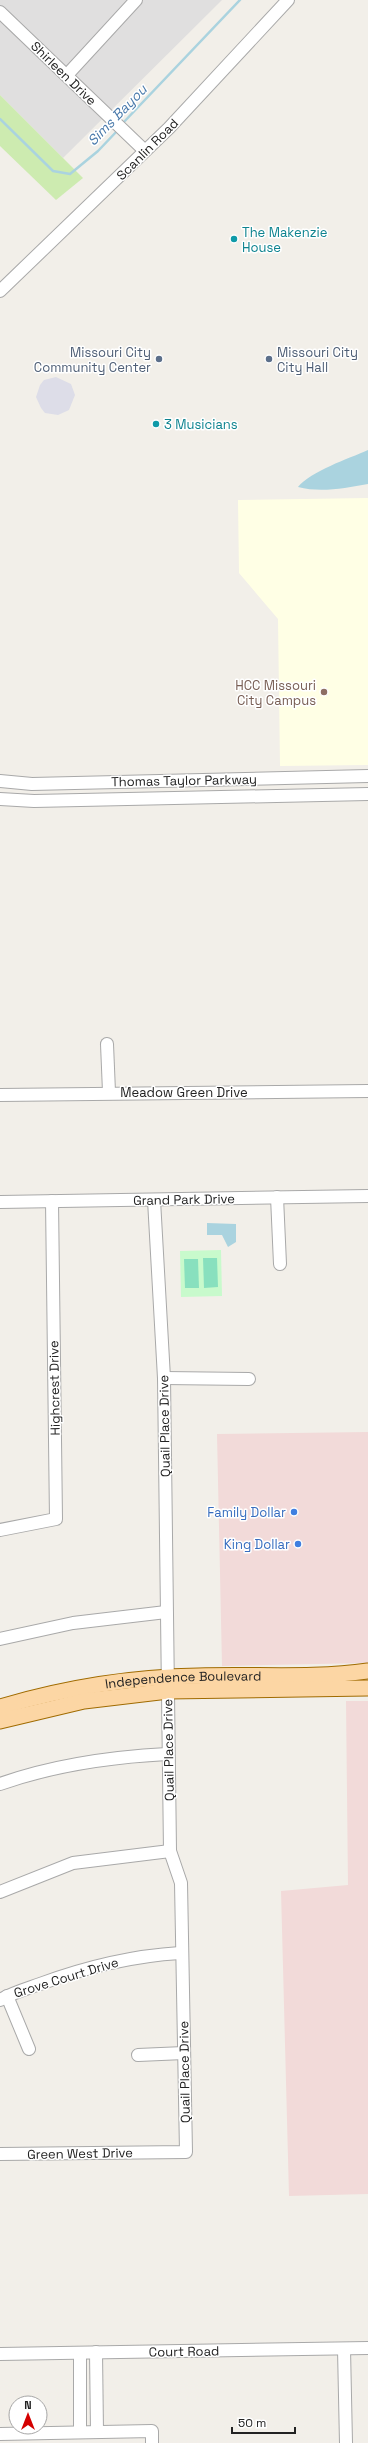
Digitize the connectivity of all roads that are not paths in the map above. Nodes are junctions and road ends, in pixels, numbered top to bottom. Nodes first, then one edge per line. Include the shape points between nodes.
1 (136, 0) edge
2 (288, 0) edge
3 (0, 12) edge
4 (67, 75) junction
5 (144, 150) junction
6 (0, 291) edge
7 (368, 776) edge
8 (310, 778) junction
9 (0, 781) edge
10 (368, 794) edge
11 (310, 796) junction
12 (0, 799) edge
13 (107, 1044) dead end
14 (368, 1091) edge
15 (109, 1092) junction
16 (0, 1094) edge
17 (368, 1196) edge
18 (276, 1197) junction
19 (154, 1200) junction
20 (52, 1201) junction
21 (0, 1202) edge
22 (280, 1264) dead end
23 (164, 1378) junction
24 (249, 1379) dead end
25 (0, 1530) edge
26 (166, 1612) junction
27 (0, 1639) edge
28 (368, 1671) edge
29 (331, 1680) junction
30 (168, 1684) junction
31 (368, 1688) edge
32 (0, 1707) edge
33 (23, 1708) junction
34 (0, 1721) edge
35 (167, 1754) junction
36 (0, 1784) edge
37 (170, 1851) junction
38 (0, 1892) edge
39 (180, 1953) junction
40 (4, 1998) edge
41 (29, 2049) dead end
42 (184, 2053) junction
43 (138, 2054) dead end
44 (160, 2152) joint
45 (0, 2154) edge
46 (368, 2348) edge
47 (344, 2349) junction
48 (96, 2352) junction
49 (80, 2353) junction
50 (0, 2354) edge
51 (80, 2432) junction
52 (96, 2432) junction
53 (0, 2434) edge
54 (152, 2437) edge
55 (346, 2443) edge

1 - 4 street
2 - 5 street, Scanlin Road via 220,75
3 - 4 street, Shirleen Drive
4 - 5 street, Shirleen Drive
5 - 6 street, Scanlin Road via 96,200
7 - 8 street, Thomas Taylor Parkway
8 - 9 street, Thomas Taylor Parkway via 32,784
8 - 11 street
10 - 11 street, Thomas Taylor Parkway
11 - 12 street, Thomas Taylor Parkway via 34,801
13 - 15 street
14 - 15 street, Meadow Green Drive
15 - 16 street, Meadow Green Drive
17 - 18 street, Grand Park Drive
18 - 19 street, Grand Park Drive
18 - 22 street
19 - 20 street, Grand Park Drive
19 - 23 street, Quail Place Drive
20 - 21 street, Grand Park Drive
20 - 25 street, Highcrest Drive via 56,1519
23 - 24 street
23 - 26 street, Quail Place Drive
26 - 27 street via 73,1623
26 - 30 street, Quail Place Drive
28 - 29 main road, Independence Boulevard
29 - 30 main road, Independence Boulevard
29 - 31 main road, Independence Boulevard
30 - 33 main road, Independence Boulevard via 81,1687
30 - 35 street, Quail Place Drive
32 - 33 main road, Independence Boulevard
33 - 34 main road, Independence Boulevard
35 - 36 street via 122,1757 36,1771
35 - 37 street, Quail Place Drive
37 - 38 street via 73,1863
37 - 39 street, Quail Place Drive via 180,1883
39 - 40 street, Grove Court Drive via 145,1955 108,1962
39 - 42 street, Quail Place Drive
40 - 41 street
42 - 43 street
42 - 44 street, Quail Place Drive via 186,2152
44 - 45 street, Green West Drive
46 - 47 street, Court Road
47 - 48 street, Court Road
47 - 55 street
48 - 49 street, Court Road
48 - 52 street
49 - 50 street, Court Road
49 - 51 street
51 - 52 street
51 - 53 street
52 - 54 street

